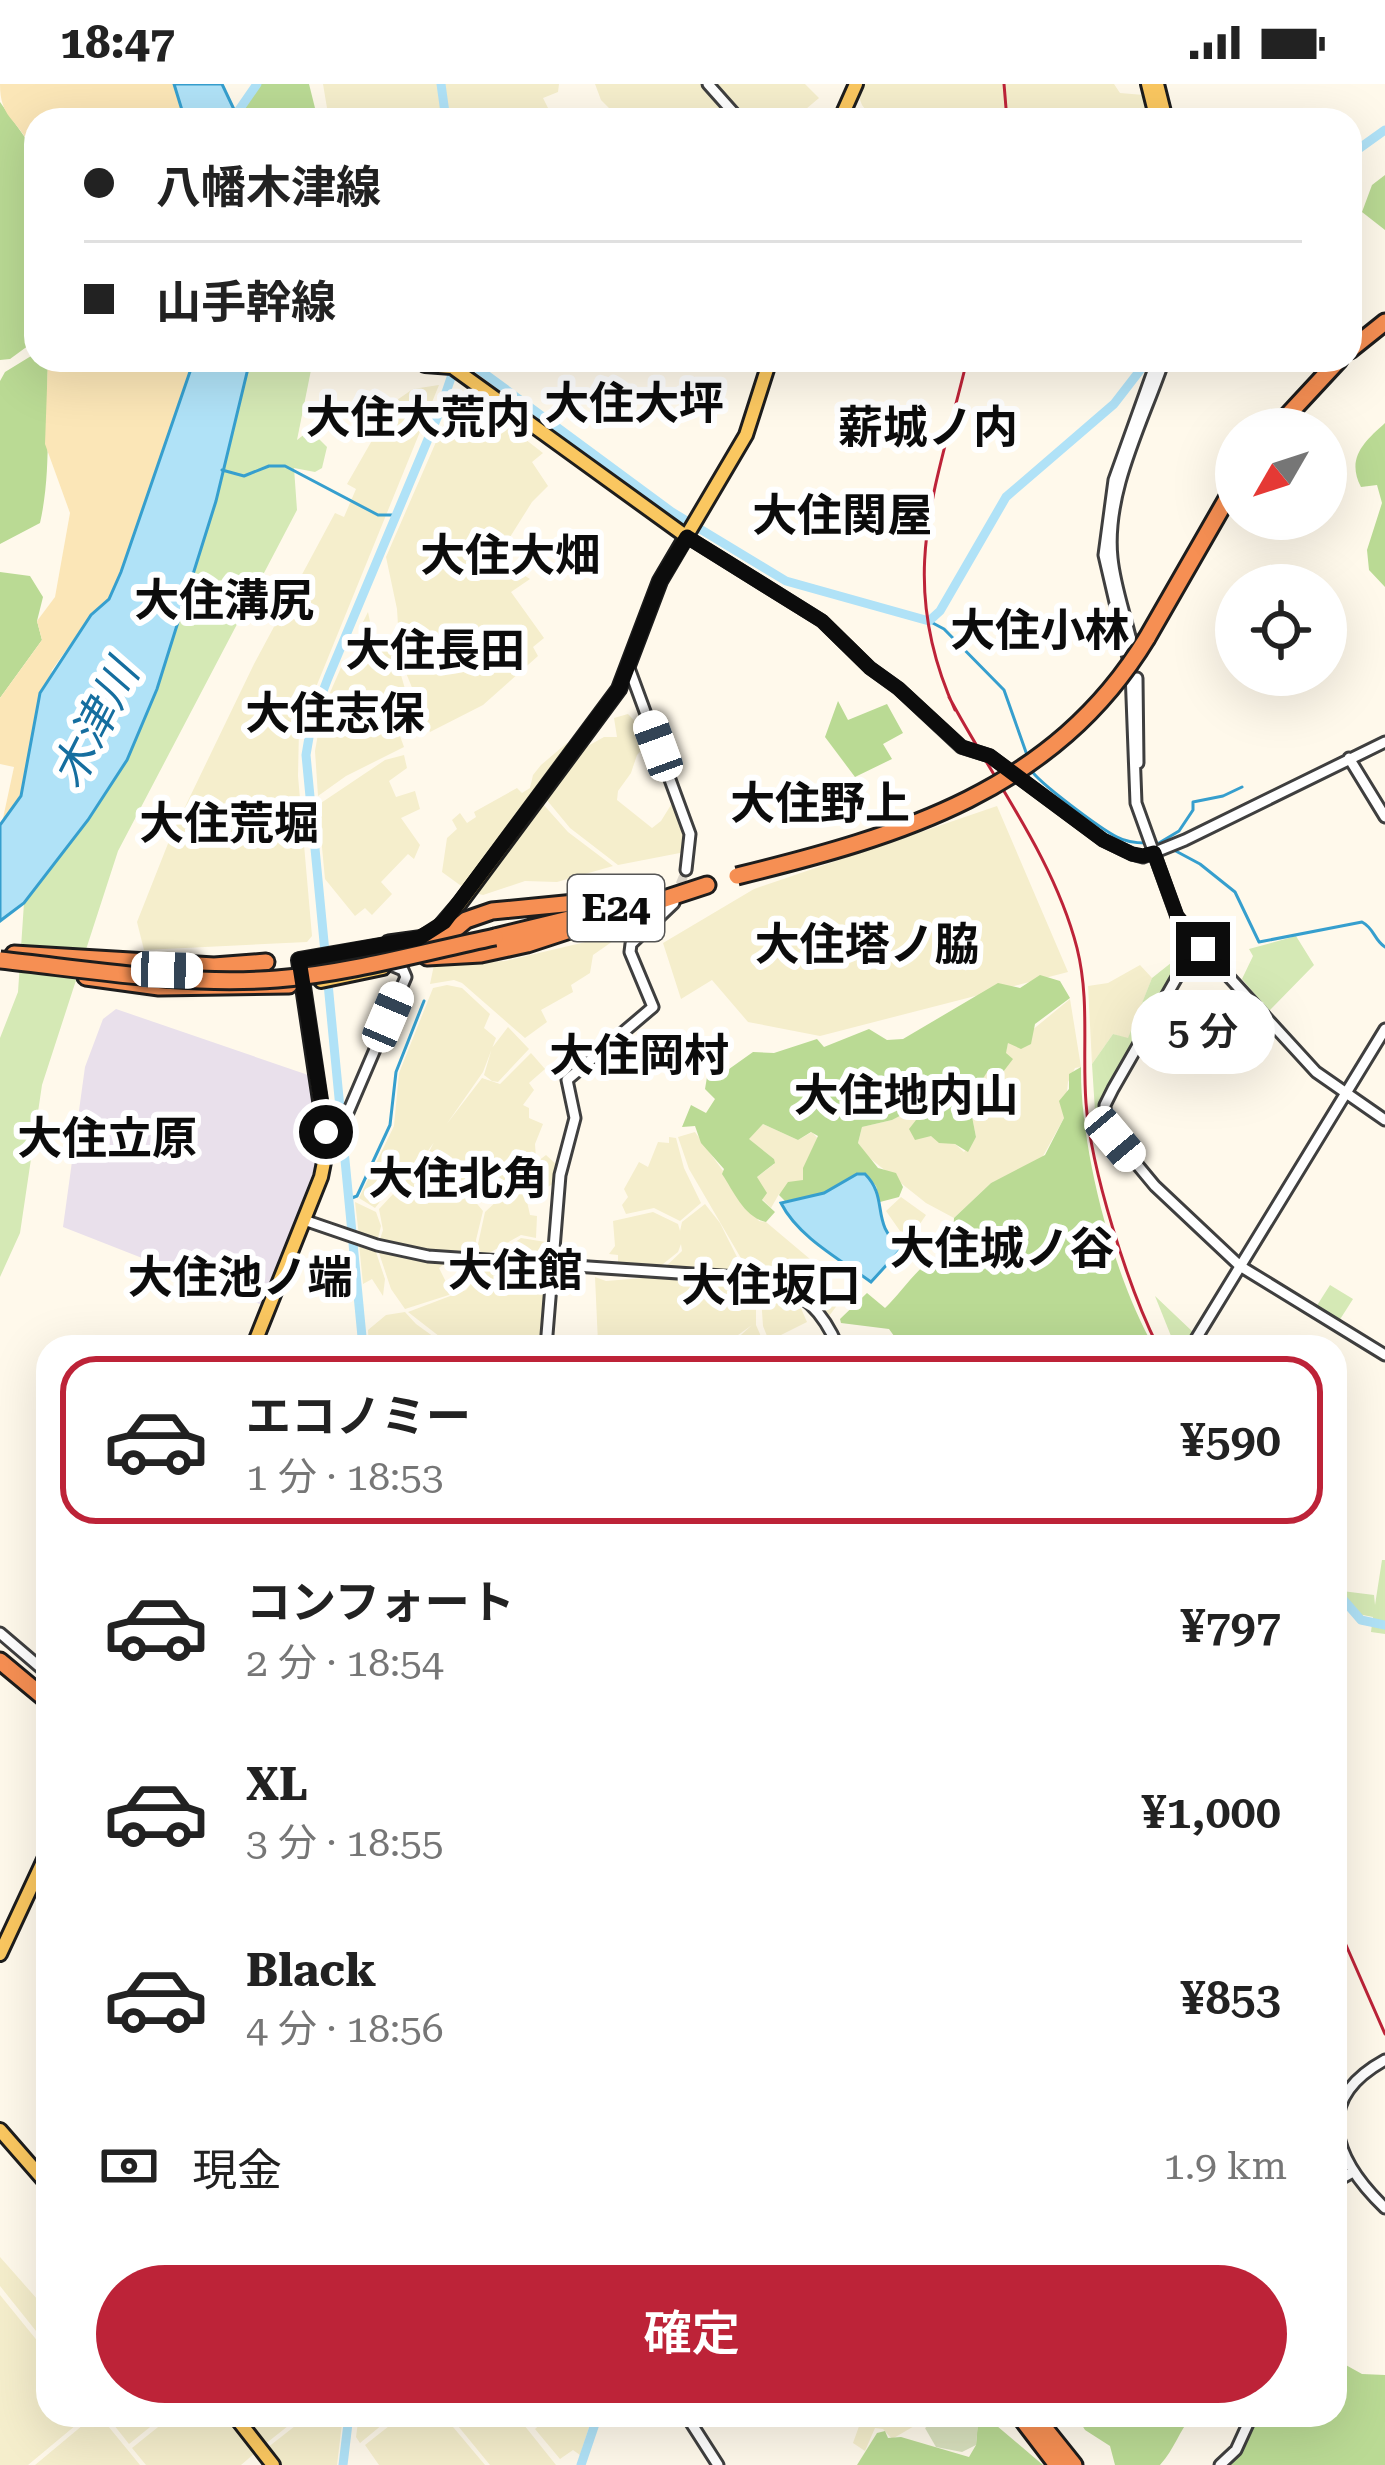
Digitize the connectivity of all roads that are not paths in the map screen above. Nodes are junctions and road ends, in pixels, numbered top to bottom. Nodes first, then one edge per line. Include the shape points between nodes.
1 (708, 84) edge
2 (729, 108) edge
3 (458, 372) edge
4 (766, 372) edge
5 (1155, 372) edge
6 (1325, 372) edge
7 (1292, 408) edge
8 (1215, 518) edge
9 (688, 535) junction
10 (629, 668) junction
11 (1385, 742) edge
12 (1349, 758) junction
13 (1385, 817) edge
14 (1159, 848) junction
15 (686, 870) tunnel mouth
16 (737, 876) junction
17 (707, 885) junction
18 (636, 898) junction
19 (674, 902) tunnel mouth
20 (457, 907) junction
21 (474, 917) junction
22 (494, 932) junction
23 (435, 935) junction
24 (389, 944) joint
25 (1203, 949) junction
26 (445, 956) junction
27 (4, 957) edge
28 (266, 962) dead end
29 (399, 962) junction
30 (295, 984) junction
31 (1385, 1029) edge
32 (1345, 1095) junction
33 (1385, 1120) edge
34 (327, 1147) junction
35 (304, 1220) junction
36 (554, 1264) junction
37 (1240, 1266) junction
38 (258, 1335) edge
39 (547, 1335) edge
40 (833, 1335) edge
41 (1198, 1335) edge
42 (1385, 1355) edge
43 (0, 1633) edge
44 (0, 1649) edge
45 (0, 1661) edge
46 (36, 1664) edge
47 (36, 1679) edge
48 (36, 1691) edge
49 (36, 1877) edge
50 (0, 1954) edge
51 (1383, 2061) edge
52 (1347, 2094) edge
53 (0, 2131) edge
54 (1347, 2163) edge
55 (36, 2172) edge
56 (1351, 2173) junction
57 (1347, 2175) edge
58 (1385, 2208) edge
59 (243, 2427) edge
60 (694, 2427) edge
61 (1030, 2427) edge
62 (1247, 2427) edge
63 (1054, 2453) edge
64 (273, 2465) edge
65 (718, 2465) edge
66 (1075, 2465) edge
67 (1220, 2465) edge

1 - 2 street
3 - 9 main road
4 - 9 main road via 746,435
5 - 14 street via 1114,480 1104,537 1131,671 1132,771
6 - 7 highway
8 - 16 highway, E24, bridge via 1118,681 1041,756 934,818
9 - 10 main road via 660,581
9 - 14 street via 822,621 962,747 990,756 1103,840 1143,856
10 - 15 street via 690,834
10 - 20 main road
11 - 12 street
12 - 13 street
12 - 14 street
14 - 25 street via 1177,916
16 - 17 highway, E24
16 - 18 highway, E24
17 - 22 highway, E24
17 - 26 highway via 527,944
18 - 21 highway
18 - 22 highway, E24
19 - 36 street via 631,944 652,1007 567,1080 575,1118 560,1175
20 - 21 highway
20 - 23 main road
21 - 23 highway
22 - 27 highway, E24, bridge via 365,966 273,979 167,978
23 - 24 highway
23 - 26 highway via 436,952
23 - 29 main road
24 - 30 main road via 299,960
25 - 32 street via 1287,1044
25 - 37 street via 1184,965 1103,1115 1155,1186
26 - 29 highway
27 - 28 highway
27 - 30 highway, bridge via 121,983
29 - 30 main road
29 - 34 street via 404,980
30 - 34 main road
31 - 32 street
32 - 33 street
32 - 37 street
34 - 35 main road
35 - 36 street via 428,1256
35 - 38 main road
36 - 39 street
36 - 40 street via 766,1280 811,1302
37 - 41 street
37 - 42 street
43 - 46 street
44 - 47 highway
45 - 48 highway
49 - 50 main road
51 - 52 street
53 - 55 main road
54 - 56 street
56 - 57 street
56 - 58 street
59 - 64 main road
60 - 65 street
61 - 63 highway
62 - 67 street
63 - 66 highway

